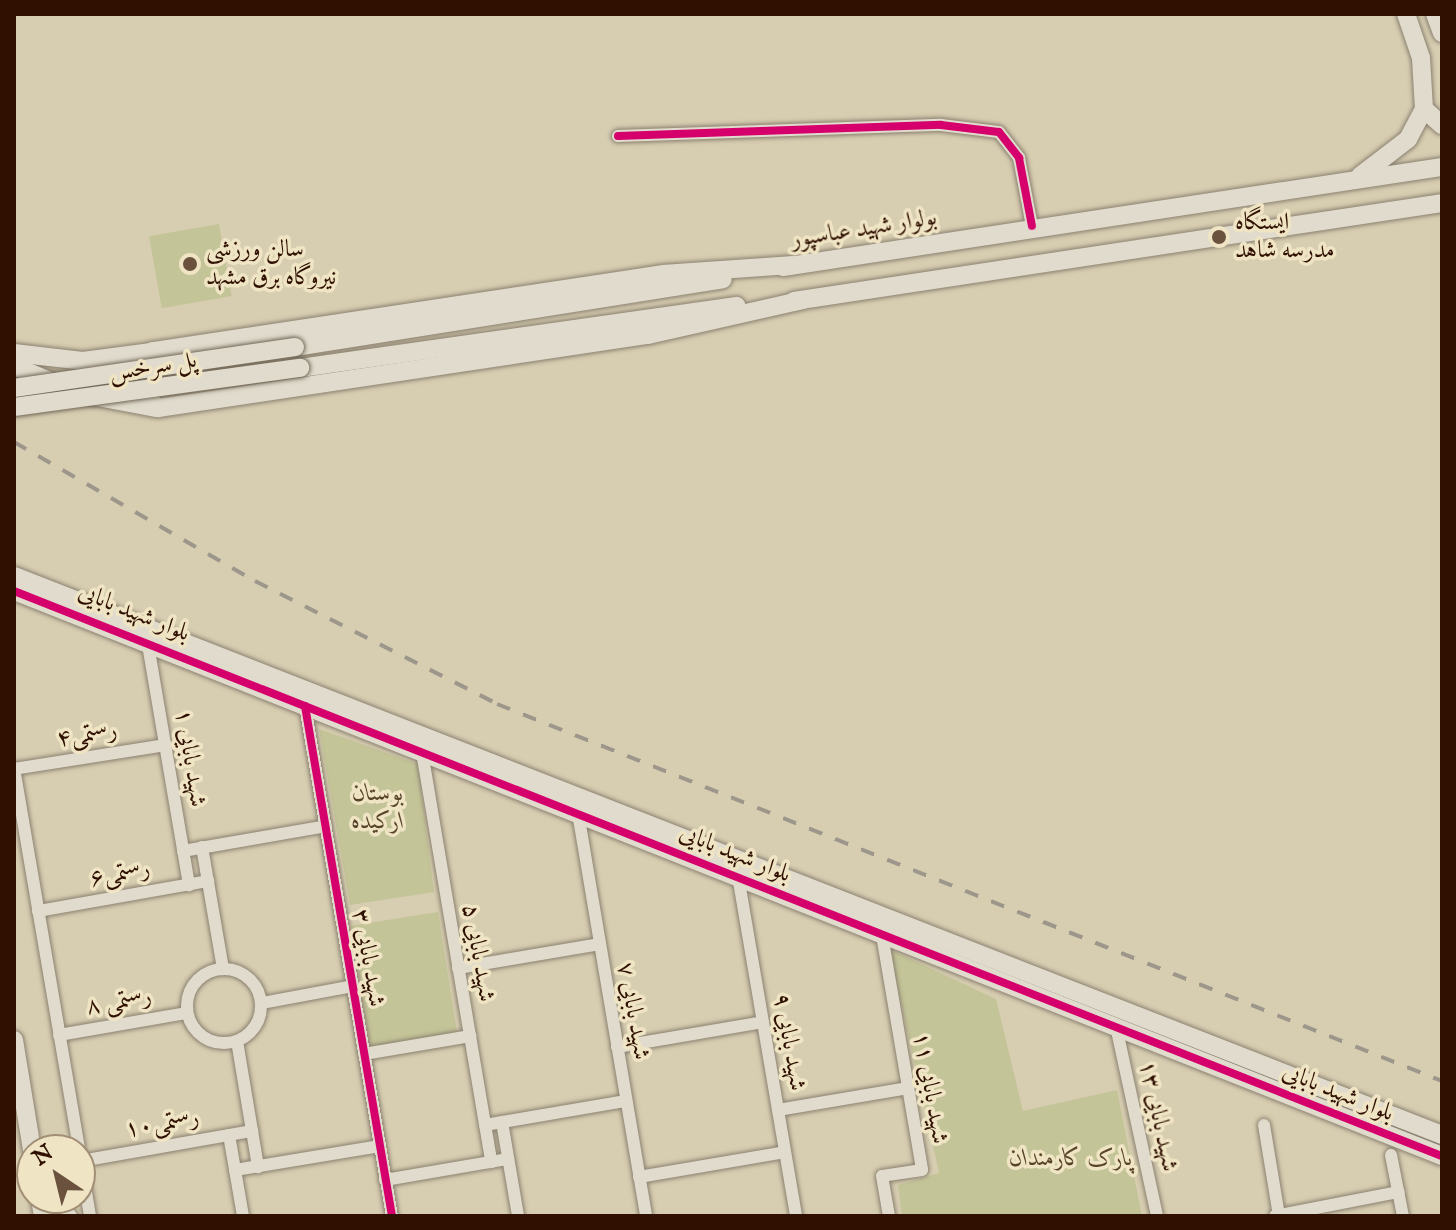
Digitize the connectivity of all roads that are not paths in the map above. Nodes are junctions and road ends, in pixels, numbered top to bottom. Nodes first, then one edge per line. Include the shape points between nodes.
1 (1406, 14) edge
2 (1435, 14) edge
3 (1442, 33) edge
4 (1424, 109) junction
5 (1442, 125) edge
6 (618, 136) dead end
7 (1442, 167) edge
8 (1357, 178) junction
9 (1442, 203) edge
10 (1032, 226) junction
11 (792, 265) junction
12 (803, 300) junction
13 (295, 347) joint
14 (153, 351) junction
15 (14, 353) edge
16 (14, 366) edge
17 (14, 388) edge
18 (14, 407) edge
19 (158, 408) junction
20 (14, 576) edge
21 (14, 591) edge
22 (147, 639) junction
23 (305, 706) junction
24 (166, 745) junction
25 (422, 752) junction
26 (14, 768) edge
27 (578, 813) junction
28 (326, 826) junction
29 (202, 847) junction
30 (183, 851) junction
31 (738, 876) junction
32 (208, 881) junction
33 (189, 885) junction
34 (38, 911) junction
35 (882, 935) junction
36 (600, 944) junction
37 (458, 968) junction
38 (223, 969) junction
39 (353, 986) junction
40 (262, 1003) junction
41 (187, 1013) junction
42 (763, 1022) junction
43 (1116, 1026) junction
44 (59, 1035) junction
45 (470, 1036) junction
46 (14, 1040) edge
47 (237, 1041) junction
48 (617, 1047) junction
49 (364, 1054) junction
50 (908, 1088) junction
51 (626, 1101) junction
52 (778, 1110) junction
53 (502, 1122) junction
54 (485, 1125) junction
55 (1264, 1125) dead end
56 (252, 1131) junction
57 (29, 1134) edge
58 (76, 1134) edge
59 (229, 1135) junction
60 (1442, 1135) edge
61 (380, 1146) junction
62 (785, 1152) junction
63 (96, 1153) edge
64 (1391, 1155) dead end
65 (1442, 1156) edge
66 (508, 1159) junction
67 (491, 1162) junction
68 (258, 1167) junction
69 (235, 1170) junction
70 (639, 1177) junction
71 (385, 1180) junction
72 (1399, 1192) junction
73 (243, 1216) edge
74 (392, 1216) edge
75 (518, 1216) edge
76 (646, 1216) edge
77 (796, 1216) edge
78 (889, 1216) edge
79 (1157, 1216) edge
80 (1278, 1216) edge
81 (1403, 1216) edge

1 - 4 main road via 1421,58
2 - 3 main road
4 - 5 main road
4 - 8 main road via 1408,139
6 - 10 street via 941,125 999,132 1019,158
7 - 8 main road, بولوار شهید عباسپور
8 - 10 main road, بولوار شهید عباسپور
9 - 12 main road
10 - 11 main road, بولوار شهید عباسپور
11 - 13 main road, بولوار شهید عباسپور
11 - 14 main road via 664,274
12 - 18 main road, پل سرخس, bridge via 665,312
12 - 19 main road via 648,335
13 - 17 main road, پل سرخس, bridge
14 - 15 main road via 83,361 36,361
14 - 19 main road via 138,360 132,378 139,397
16 - 19 main road via 110,403
20 - 60 main road, بلوار شهید بابایی
21 - 22 main road, بلوار شهید بابایی
22 - 23 main road, بلوار شهید بابایی
22 - 24 street, شهید بابایی ۱
23 - 25 main road, بلوار شهید بابایی
23 - 28 street, شهید بابایی ۳
24 - 26 street, رستمی۴
24 - 30 street, شهید بابایی ۱
25 - 27 main road, بلوار شهید بابایی
25 - 37 street, شهید بابایی ۵
26 - 34 street
27 - 31 main road, بلوار شهید بابایی
27 - 36 street, شهید بابایی ۷
28 - 29 street
28 - 39 street, شهید بابایی ۳
29 - 30 street
29 - 32 street
30 - 33 street, شهید بابایی ۱
31 - 35 main road, بلوار شهید بابایی
31 - 42 street, شهید بابایی ۹
32 - 33 street, رستمی۶
32 - 38 street
33 - 34 street, رستمی۶
34 - 44 street
35 - 43 main road, بلوار شهید بابایی
35 - 50 street, شهید بابایی ۱۱
36 - 37 street
36 - 48 street, شهید بابایی ۷
37 - 45 street, شهید بابایی ۵
38 - 40 street via 249,978
38 - 41 street via 195,982
39 - 40 street
39 - 49 street, شهید بابایی ۳
40 - 47 street via 256,1026
41 - 44 street, رستمی ۸
41 - 47 street via 205,1039
42 - 48 street
42 - 52 street, شهید بابایی ۹
43 - 65 main road, بلوار شهید بابایی
43 - 79 street, شهید بابایی ۱۳
44 - 58 street
45 - 49 street
45 - 54 street, شهید بابایی ۵
46 - 57 main road
47 - 56 street
48 - 51 street, شهید بابایی ۷
49 - 61 street, شهید بابایی ۳
50 - 52 street
50 - 78 street, شهید بابایی ۱۱ via 922,1170 882,1176
51 - 53 street
51 - 70 street, شهید بابایی ۷
52 - 62 street, شهید بابایی ۹
53 - 54 street
53 - 66 street
54 - 67 street, شهید بابایی ۵
55 - 80 street
56 - 59 street, رستمی۱۰
56 - 68 street
59 - 63 street, رستمی۱۰
59 - 69 street
61 - 68 street
61 - 71 street, شهید بابایی ۳
62 - 70 street
62 - 77 street, شهید بابایی ۹
64 - 72 street
66 - 67 street
66 - 75 street
67 - 71 street
68 - 69 street
69 - 73 street
70 - 76 street, شهید بابایی ۷
71 - 74 street, شهید بابایی ۳
72 - 80 street
72 - 81 street

